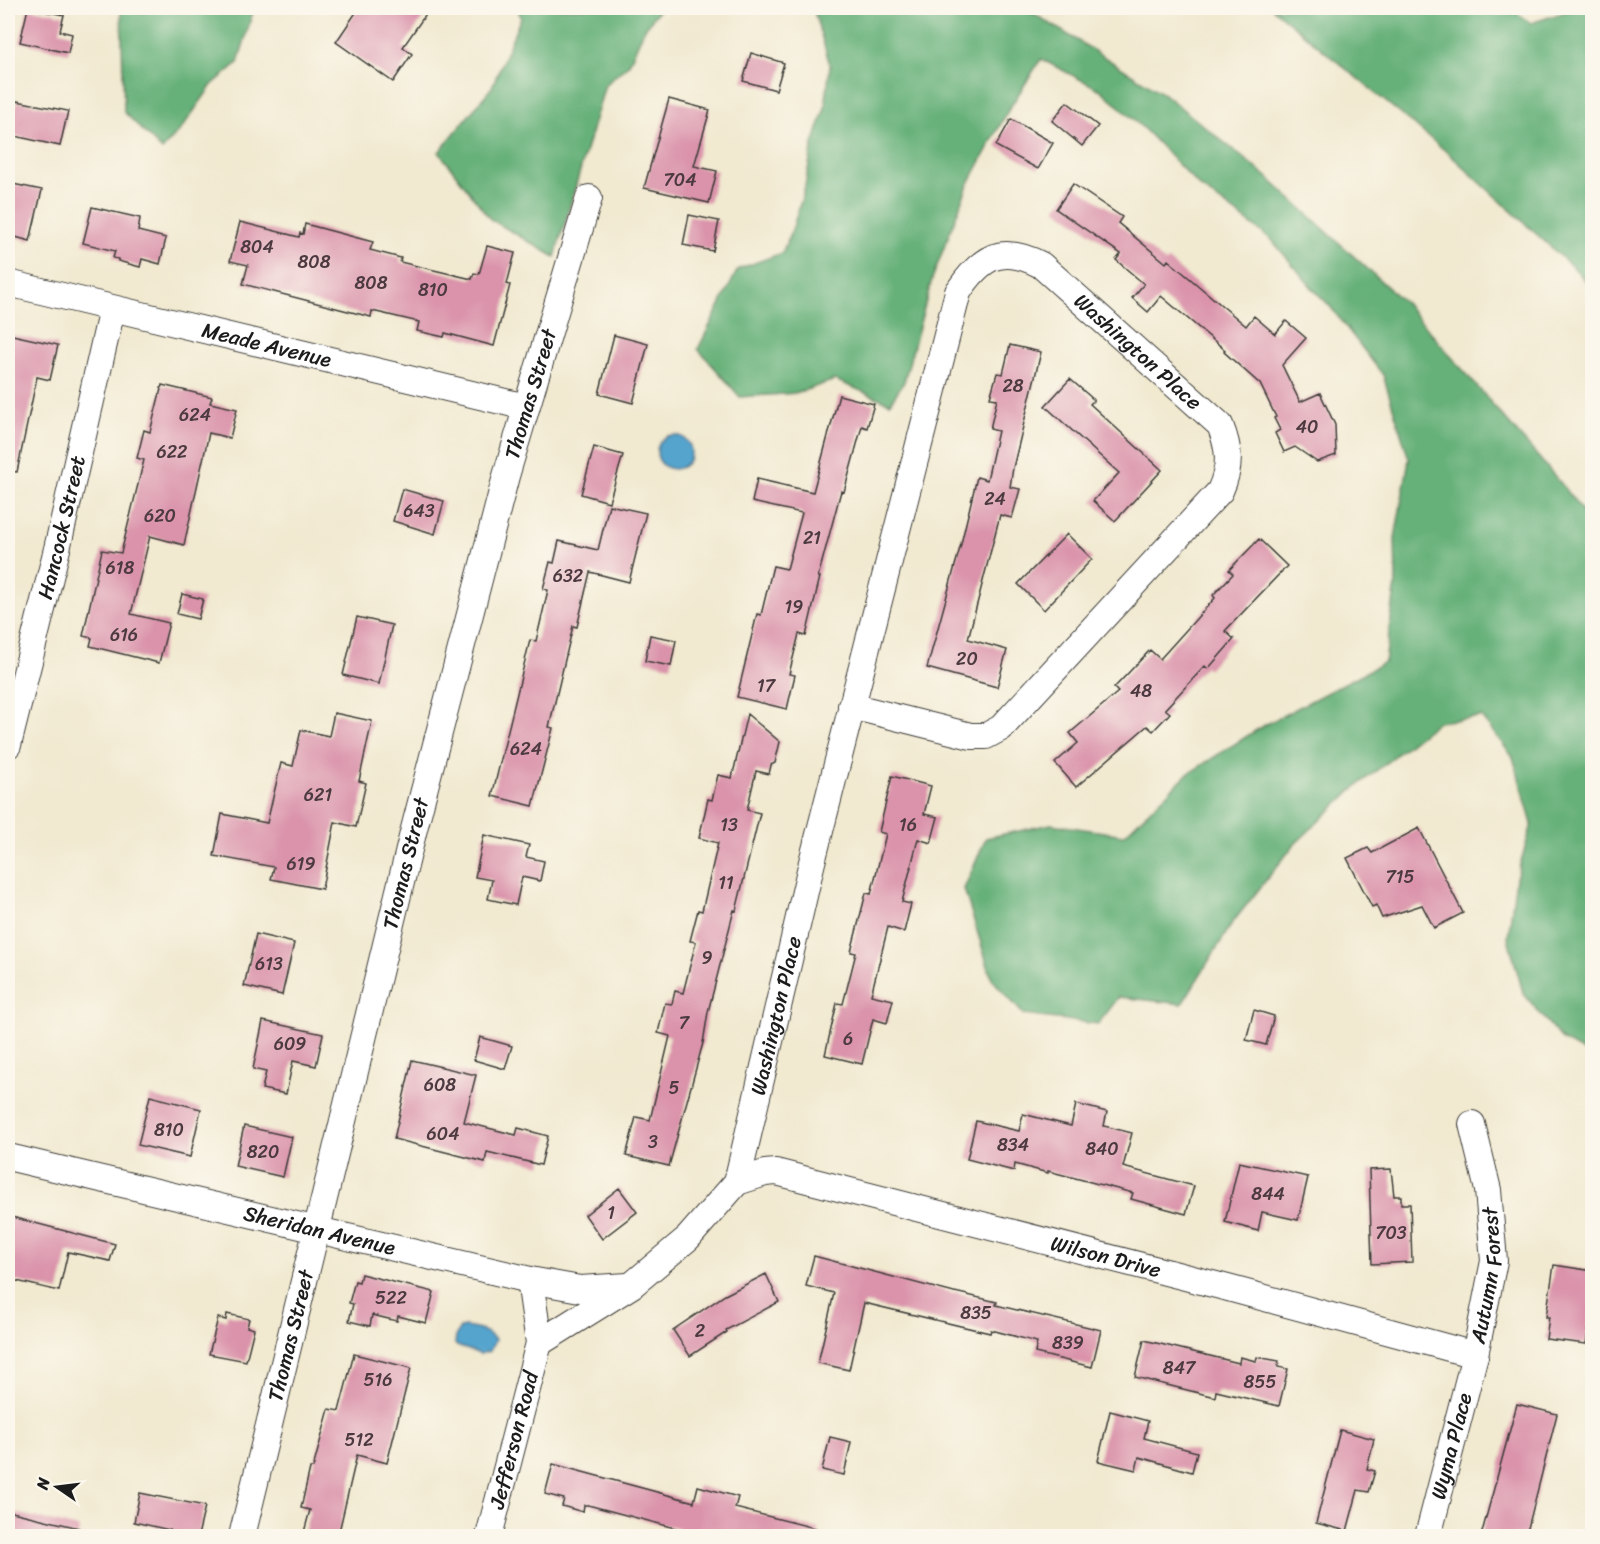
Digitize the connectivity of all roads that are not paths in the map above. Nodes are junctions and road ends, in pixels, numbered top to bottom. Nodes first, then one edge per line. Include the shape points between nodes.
1 (589, 198) dead end
2 (8, 283) edge
3 (112, 309) junction
4 (526, 407) junction
5 (851, 706) junction
6 (8, 745) edge
7 (1472, 1124) dead end
8 (8, 1157) edge
9 (737, 1182) junction
10 (318, 1231) junction
11 (530, 1280) junction
12 (632, 1285) junction
13 (539, 1343) junction
14 (1475, 1355) junction
15 (242, 1536) edge
16 (489, 1536) edge
17 (1428, 1536) edge

1 - 4 street, Thomas Street
2 - 3 street, Meade Avenue
3 - 4 street, Meade Avenue
3 - 6 street, Hancock Street
4 - 10 street, Thomas Street via 417,818
5 - 5 street, Washington Place via 958,292 971,273 988,259 1026,257 1041,265 1220,425 1228,446 1224,483 1001,729 986,736 971,736
5 - 9 street, Washington Place
7 - 14 street, Autumn Forest via 1488,1190 1494,1261
8 - 10 street, Sheridan Avenue
9 - 12 street, Washington Place via 688,1238
9 - 14 street, Wilson Drive via 776,1172
10 - 11 street, Sheridan Avenue
10 - 15 street, Thomas Street
11 - 12 street, Sheridan Avenue via 580,1289
11 - 13 street, Jefferson Road
12 - 13 street, Jefferson Road
13 - 16 street, Jefferson Road
14 - 17 street, Wyma Place

